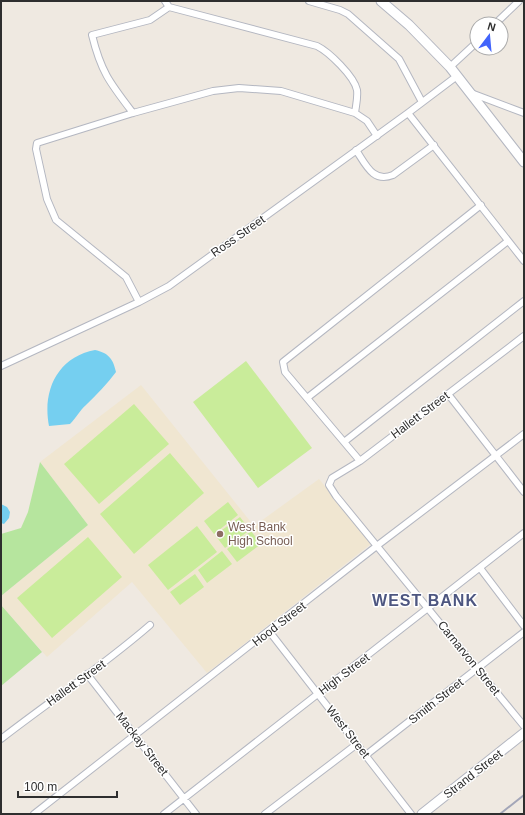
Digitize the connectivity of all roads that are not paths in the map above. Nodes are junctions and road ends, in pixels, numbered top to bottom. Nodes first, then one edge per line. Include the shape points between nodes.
1 (165, 1) edge
2 (309, 1) edge
3 (381, 1) edge
4 (519, 1) edge
5 (170, 7) junction
6 (503, 16) edge
7 (469, 49) edge
8 (450, 67) junction
9 (457, 76) junction
10 (470, 92) junction
11 (422, 102) junction
12 (133, 113) junction
13 (355, 113) junction
14 (408, 113) junction
15 (524, 113) edge
16 (377, 136) junction
17 (434, 145) junction
18 (356, 150) junction
19 (524, 162) edge
20 (482, 205) junction
21 (508, 241) junction
22 (524, 261) edge
23 (524, 301) edge
24 (139, 302) junction
25 (524, 336) edge
26 (1, 366) edge
27 (448, 394) junction
28 (307, 398) junction
29 (524, 434) edge
30 (344, 442) junction
31 (496, 456) junction
32 (360, 461) junction
33 (524, 492) edge
34 (338, 498) joint
35 (524, 533) edge
36 (378, 545) junction
37 (480, 568) junction
38 (428, 609) junction
39 (150, 626) dead end
40 (524, 626) edge
41 (269, 631) junction
42 (524, 632) edge
43 (478, 669) junction
44 (87, 674) junction
45 (319, 694) junction
46 (524, 726) edge
47 (524, 733) edge
48 (134, 734) junction
49 (1, 740) edge
50 (357, 744) junction
51 (366, 755) junction
52 (184, 799) junction
53 (34, 814) edge
54 (164, 814) edge
55 (196, 814) edge
56 (265, 814) edge
57 (410, 814) edge
58 (422, 814) edge

1 - 5 street
2 - 11 street via 348,14 394,54
3 - 8 street
4 - 6 street
5 - 12 street via 150,20 92,35 96,53 106,76
5 - 13 street via 316,46 327,52 356,88
7 - 8 street
8 - 9 street
9 - 10 street
9 - 11 street, Ross Street
10 - 15 street
10 - 19 street
11 - 14 street, Ross Street
12 - 13 street via 213,91 239,88 281,91
12 - 24 street via 40,141 36,149 48,199 56,220 126,277
13 - 16 street via 367,121
14 - 16 street, Ross Street
14 - 17 street
16 - 18 street, Ross Street
17 - 18 street via 386,178 380,178 375,174
17 - 20 street
18 - 24 street, Ross Street via 170,286
20 - 21 street
20 - 28 street via 284,361 284,370
21 - 22 street
21 - 28 street
23 - 30 street
24 - 26 street, Ross Street
25 - 27 street, Hallett Street
27 - 31 street
27 - 32 street, Hallett Street
28 - 30 street
29 - 31 street, Hood Street
30 - 32 street
31 - 33 street
31 - 36 street, Hood Street
32 - 34 street, Hallett Street via 331,480 330,487
34 - 36 street, Carnarvon Street
35 - 37 street, High Street
36 - 38 street, Carnarvon Street
36 - 41 street, Hood Street
37 - 38 street, High Street
37 - 40 street
38 - 43 street, Carnarvon Street
38 - 45 street, High Street
39 - 44 street, Hallett Street
41 - 45 street, West Street
41 - 48 street, Hood Street
42 - 43 street, Smith Street
43 - 46 street, Carnarvon Street
43 - 51 street, Smith Street
44 - 48 street, Mackay Street
44 - 49 street, Hallett Street
45 - 50 street, West Street
45 - 52 street, High Street
47 - 58 street, Strand Street
48 - 52 street, Mackay Street
48 - 53 street, Hood Street
50 - 51 street, West Street
50 - 56 street
51 - 57 street, West Street
52 - 54 street, High Street
52 - 55 street, Mackay Street

